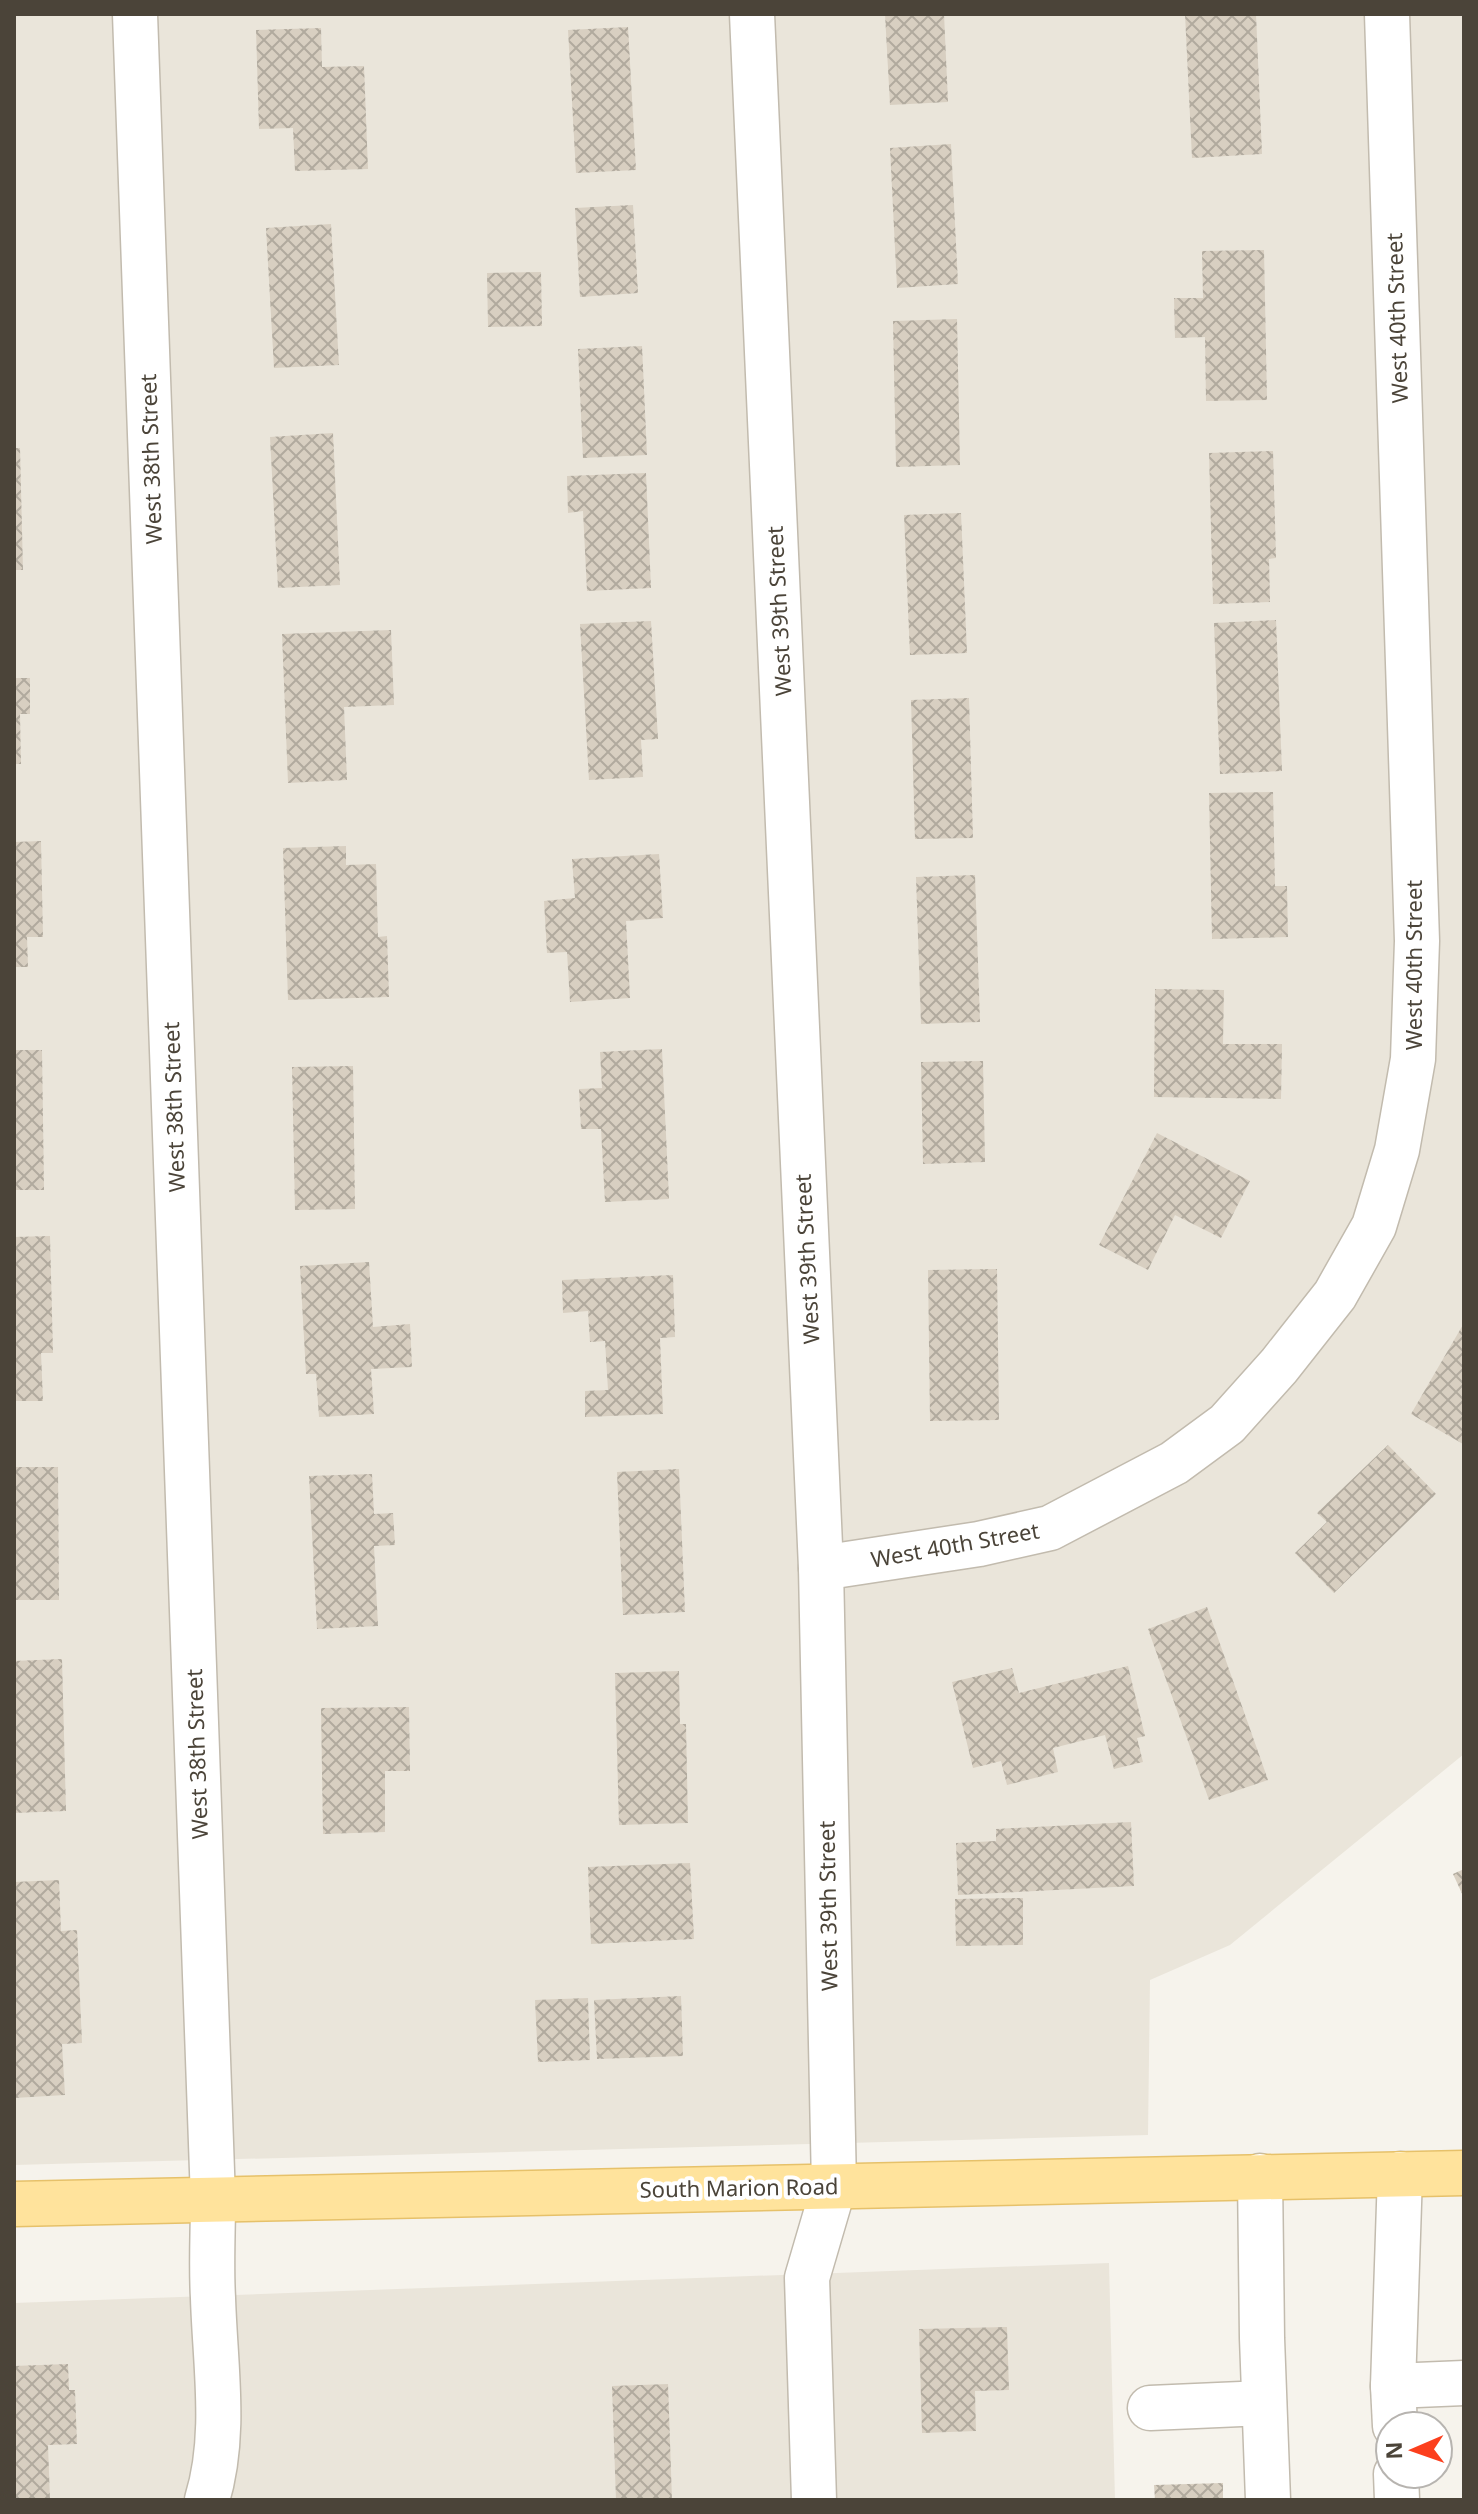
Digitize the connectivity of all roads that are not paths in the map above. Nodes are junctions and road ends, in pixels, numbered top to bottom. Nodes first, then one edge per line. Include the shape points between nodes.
1 (135, 14) edge
2 (752, 14) edge
3 (1387, 14) edge
4 (821, 1568) junction
5 (1464, 2173) edge
6 (1400, 2174) junction
7 (1260, 2176) junction
8 (834, 2186) junction
9 (213, 2199) junction
10 (14, 2204) edge
11 (1464, 2383) edge
12 (1264, 2403) junction
13 (1394, 2406) edge
14 (1150, 2408) dead end
15 (207, 2500) edge
16 (814, 2500) edge
17 (1268, 2500) edge

1 - 9 street, West 38th Street
2 - 4 street, West 39th Street
3 - 4 street, West 40th Street via 1417,941 1413,1059 1397,1150 1374,1226 1335,1295 1279,1366 1227,1424 1174,1463 1050,1528
4 - 8 street, West 39th Street
5 - 6 main road, South Marion Road
6 - 7 main road, South Marion Road
6 - 13 street
7 - 8 main road, South Marion Road
7 - 12 street
8 - 9 main road, South Marion Road
8 - 16 street, West 39th Street via 807,2278
9 - 10 main road, South Marion Road
9 - 15 street, West 38th Street via 219,2397 214,2475
11 - 13 street
12 - 14 street
12 - 17 street

